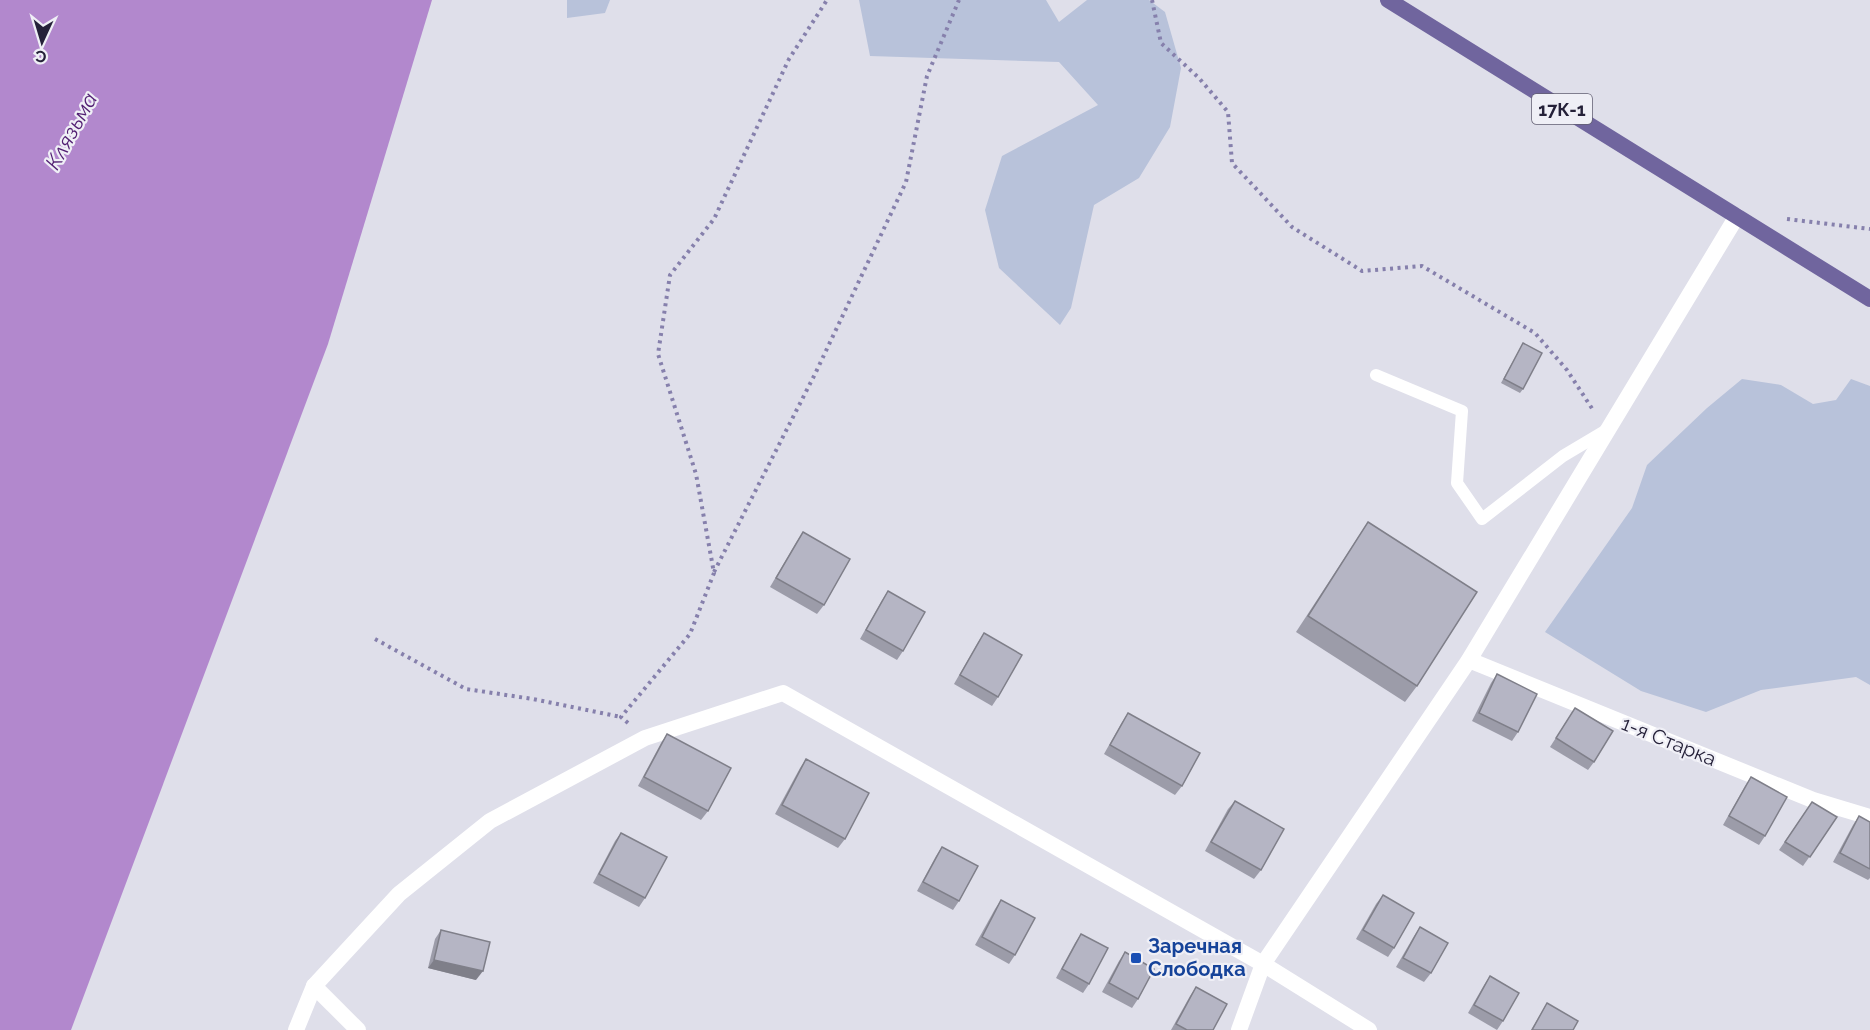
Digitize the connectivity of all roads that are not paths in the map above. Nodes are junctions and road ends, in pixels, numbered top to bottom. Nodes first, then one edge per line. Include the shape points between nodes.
1 (1388, 0) edge
2 (1737, 216) junction
3 (1870, 299) edge
4 (1376, 375) dead end
5 (1606, 430) junction
6 (1469, 660) junction
7 (1870, 817) edge
8 (1263, 964) junction
9 (314, 986) junction
10 (296, 1030) edge
11 (358, 1030) edge
12 (1239, 1030) edge
13 (1369, 1030) edge

1 - 2 main road, 17К-1
2 - 3 main road, 17К-1
2 - 5 street
4 - 5 lane via 1462,411 1457,483 1482,519 1563,456
5 - 6 street
6 - 7 street, 1-я Старка via 1814,800
6 - 8 street
8 - 9 street via 783,693 645,738 490,820 399,894
8 - 12 street
8 - 13 street
9 - 10 street
9 - 11 street

